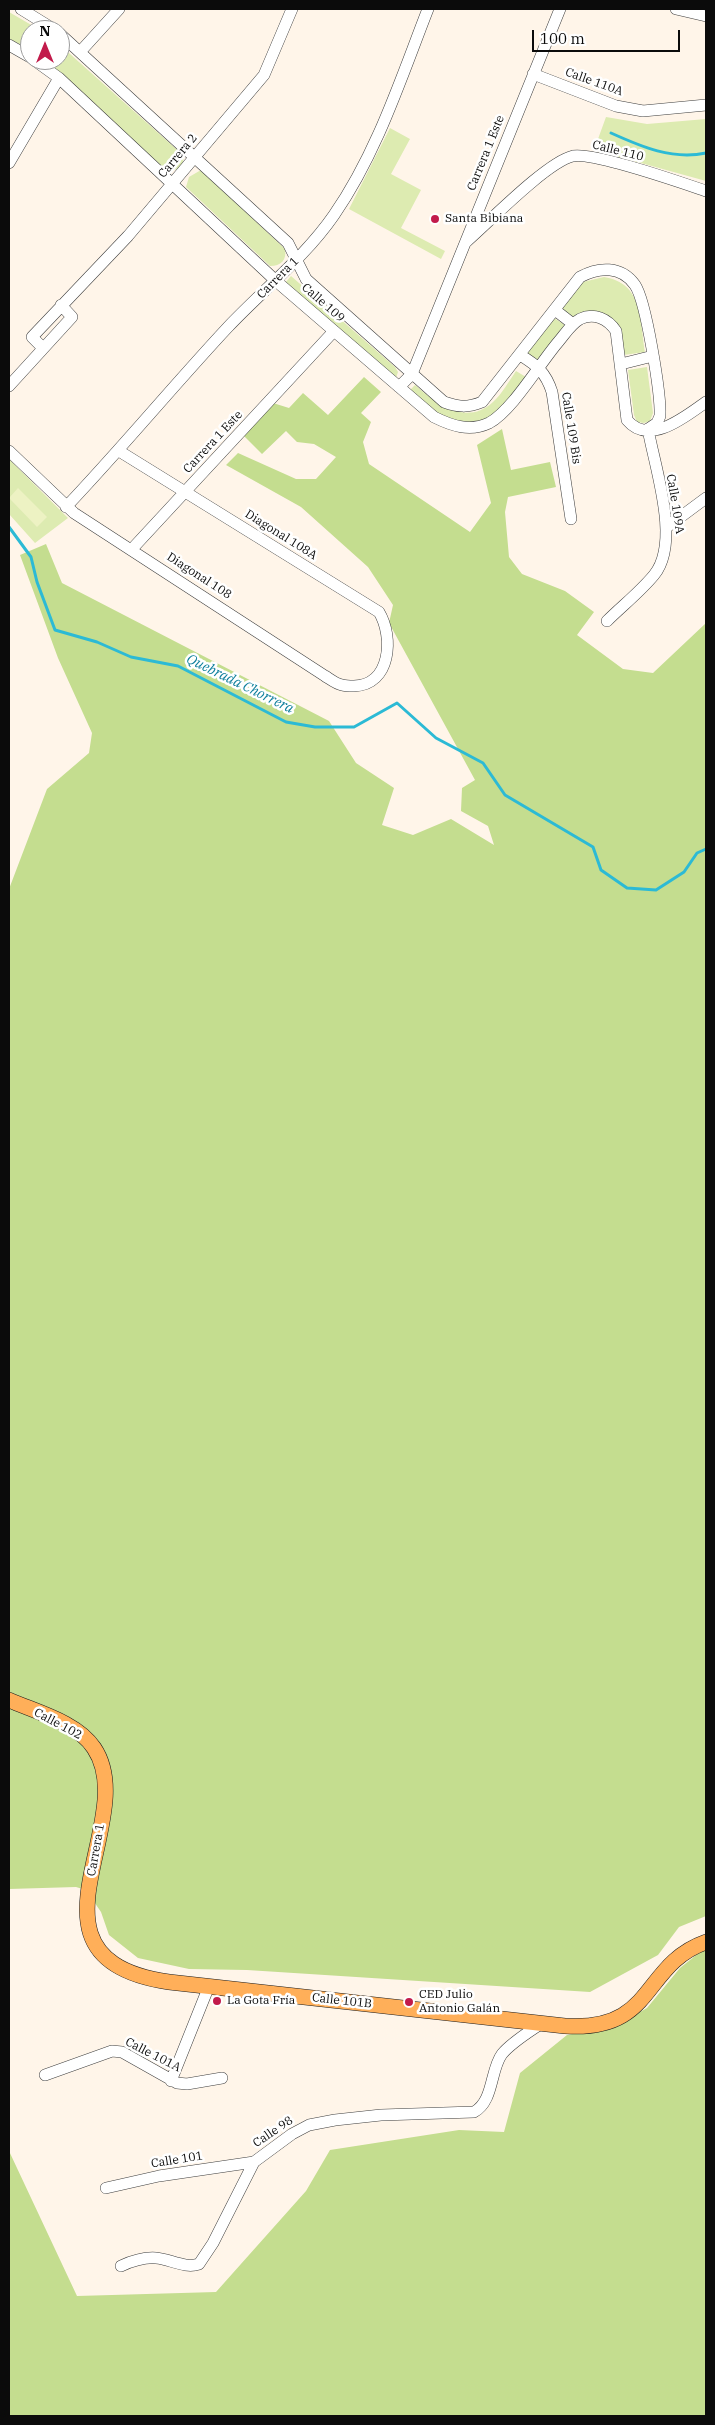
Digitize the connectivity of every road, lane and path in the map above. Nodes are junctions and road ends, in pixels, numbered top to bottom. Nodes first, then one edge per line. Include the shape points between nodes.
1 (21, 9) edge
2 (119, 9) edge
3 (292, 9) edge
4 (428, 9) edge
5 (560, 9) edge
6 (676, 9) edge
7 (706, 16) edge
8 (39, 20) edge
9 (70, 43) edge
10 (9, 45) edge
11 (20, 51) edge
12 (80, 52) junction
13 (48, 70) edge
14 (534, 74) junction
15 (59, 78) junction
16 (706, 105) edge
17 (195, 158) junction
18 (9, 163) edge
19 (172, 185) junction
20 (706, 191) edge
21 (463, 245) junction
22 (296, 260) junction
23 (276, 281) junction
24 (61, 305) junction
25 (555, 310) junction
26 (573, 324) junction
27 (334, 331) junction
28 (43, 348) junction
29 (520, 355) junction
30 (653, 356) junction
31 (621, 364) junction
32 (538, 366) junction
33 (412, 374) junction
34 (9, 386) edge
35 (399, 387) junction
36 (706, 402) edge
37 (648, 429) junction
38 (9, 450) edge
39 (119, 451) junction
40 (186, 491) junction
41 (706, 498) edge
42 (66, 507) junction
43 (571, 519) dead end
44 (667, 527) junction
45 (132, 549) junction
46 (606, 621) dead end
47 (384, 667) joint
48 (9, 1700) edge
49 (100, 1757) joint
50 (706, 1942) edge
51 (95, 1943) joint
52 (209, 1986) junction
53 (542, 2023) junction
54 (45, 2074) dead end
55 (222, 2078) dead end
56 (171, 2081) junction
57 (254, 2162) junction
58 (106, 2188) dead end
59 (120, 2266) dead end

1 - 8 street
2 - 12 street
3 - 17 street, Carrera 2 via 264,75
4 - 22 street, Carrera 1 via 357,177 331,220
5 - 14 street, Carrera 1 Este
6 - 7 street
9 - 12 street, Calle 109
10 - 11 street
12 - 17 street, Calle 109
13 - 15 street, Calle 109
14 - 16 street, Calle 110A via 616,106 658,110
14 - 21 street, Carrera 1 Este
15 - 18 street
15 - 19 street, Calle 109
17 - 19 street, Carrera 2
17 - 22 street, Calle 109 via 288,243
19 - 23 street, Calle 109
19 - 24 street, Carrera 2
20 - 21 street, Calle 110 via 597,158 574,156 550,167
21 - 33 street, Carrera 1 Este
22 - 23 street, Carrera 1
22 - 33 street, Calle 109 via 306,279
23 - 27 street, Calle 109
23 - 39 street, Carrera 1 via 229,326
24 - 28 street via 72,317
24 - 28 street, Carrera 2 via 32,337
25 - 26 street
25 - 29 street, Calle 109
25 - 30 street, Calle 109 via 580,277 591,271 603,269 625,275 640,295
26 - 31 street via 590,316 606,320 616,331
26 - 32 street, Calle 109
27 - 35 street, Calle 109
27 - 40 street, Carrera 1 Este
28 - 34 street
29 - 32 street, Calle 109 Bis
29 - 33 street, Calle 109 via 486,398 470,407 444,402
30 - 31 street
30 - 37 street via 660,416 657,423
31 - 37 street via 627,420 640,430
32 - 35 street, Calle 109 via 505,412 488,424 470,428 452,426 434,417
32 - 43 street, Calle 109 Bis via 552,392
33 - 35 street, Carrera 1 Este
36 - 37 street via 672,424 661,429
37 - 44 street, Calle 109A
38 - 42 street, Diagonal 108
39 - 40 street, Diagonal 108A
39 - 42 street, Carrera 1
40 - 45 street, Carrera 1 Este
40 - 47 street, Diagonal 108A via 379,612 384,621 388,650
41 - 44 street
42 - 45 street, Diagonal 108
44 - 46 street, Calle 109A via 666,550 654,575
45 - 47 street, Diagonal 108 via 343,686 361,686 374,680
48 - 49 main road, Calle 102 via 76,1730
49 - 51 main road, Carrera 1 via 105,1775 105,1796 87,1908
50 - 53 main road, Calle 101B via 684,1952 636,2007 614,2022 582,2027
51 - 52 main road, Calle 101B via 113,1962 136,1975
52 - 53 main road, Calle 101B
52 - 56 street
53 - 57 street, Calle 98 via 502,2055 490,2087 474,2112 381,2115 309,2125
54 - 56 street, Calle 101A via 112,2050 122,2052
55 - 56 street, Calle 101A via 187,2084
57 - 58 street, Calle 101
57 - 59 street, Calle 98 via 204,2260 188,2265 144,2258

